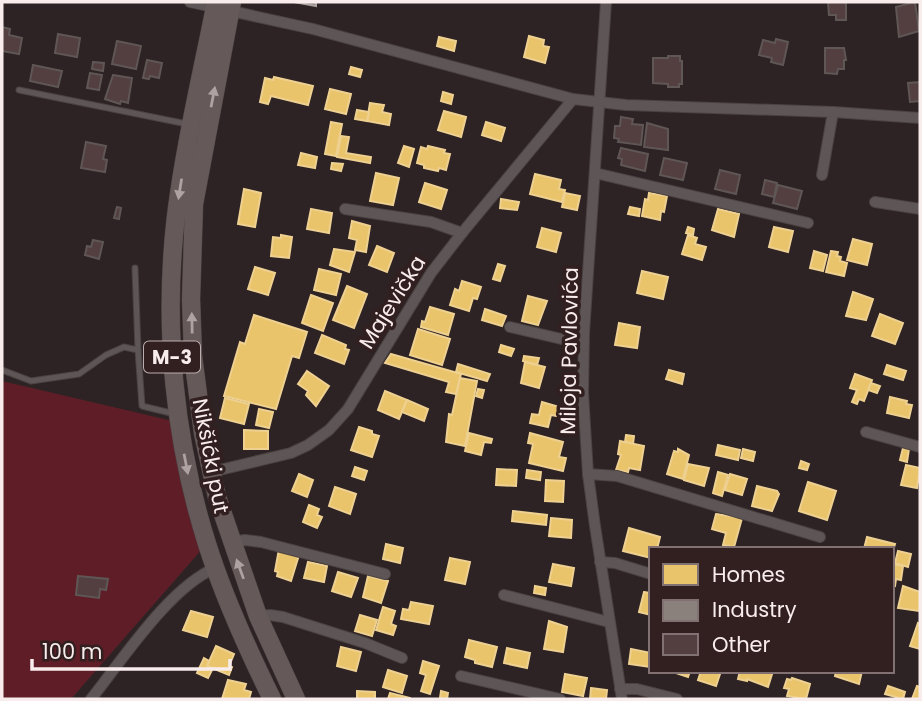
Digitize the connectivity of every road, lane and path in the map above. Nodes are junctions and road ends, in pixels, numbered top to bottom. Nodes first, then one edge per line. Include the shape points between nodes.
1 (190, 2) edge
2 (606, 2) edge
3 (223, 5) edge
4 (19, 90) dead end
5 (573, 99) junction
6 (600, 102) junction
7 (833, 112) junction
8 (920, 118) edge
9 (192, 125) junction
10 (595, 173) junction
11 (822, 175) dead end
12 (875, 202) dead end
13 (345, 209) dead end
14 (920, 209) edge
15 (808, 223) dead end
16 (461, 233) junction
17 (135, 268) dead end
18 (510, 327) dead end
19 (583, 344) junction
20 (138, 350) junction
21 (2, 370) edge
22 (178, 415) junction
23 (866, 432) dead end
24 (920, 447) edge
25 (211, 472) junction
26 (588, 474) junction
27 (820, 537) dead end
28 (231, 542) junction
29 (600, 562) junction
30 (215, 568) junction
31 (649, 573) edge
32 (385, 574) dead end
33 (503, 595) dead end
34 (258, 616) junction
35 (609, 622) junction
36 (402, 659) dead end
37 (461, 676) dead end
38 (621, 694) edge
39 (91, 699) edge
40 (272, 699) edge
41 (296, 699) edge
42 (560, 699) edge
43 (677, 699) edge

1 - 3 street
2 - 6 street, Miloja Pavlovića
3 - 5 street
3 - 9 main road, Nikšićki put / M-3
25 -> 3 main road via 193,356 191,299 193,225
4 - 9 lane
5 - 6 street
5 - 16 street, Majevička
6 - 7 street
6 - 10 street, Miloja Pavlovića
7 - 8 street
7 - 11 street
9 -> 22 main road, Nikšićki put / M-3 via 176,215 171,284
10 - 15 street
10 - 19 street, Miloja Pavlovića
12 - 14 street
13 - 16 street via 431,222
16 - 25 street, Majevička via 431,273 348,409 328,430 291,453
17 - 20 lane
18 - 19 street
19 - 26 street, Miloja Pavlovića
20 - 21 lane via 124,347 79,374 31,381
20 - 22 lane via 142,407
22 -> 30 main road, Nikšićki put / M-3 via 193,495
23 - 24 street
25 - 28 main road
26 - 27 street via 617,476
26 - 29 street, Miloja Pavlovića
28 - 32 street via 261,542
34 -> 28 main road
29 - 31 street
29 - 35 street, Miloja Pavlovića
30 - 39 street via 172,598
30 - 40 main road, Nikšićki put / M-3
33 - 35 street
34 - 36 street via 283,617
34 - 41 main road
35 - 38 street, Miloja Pavlovića
37 - 42 street
38 - 43 street via 637,690

